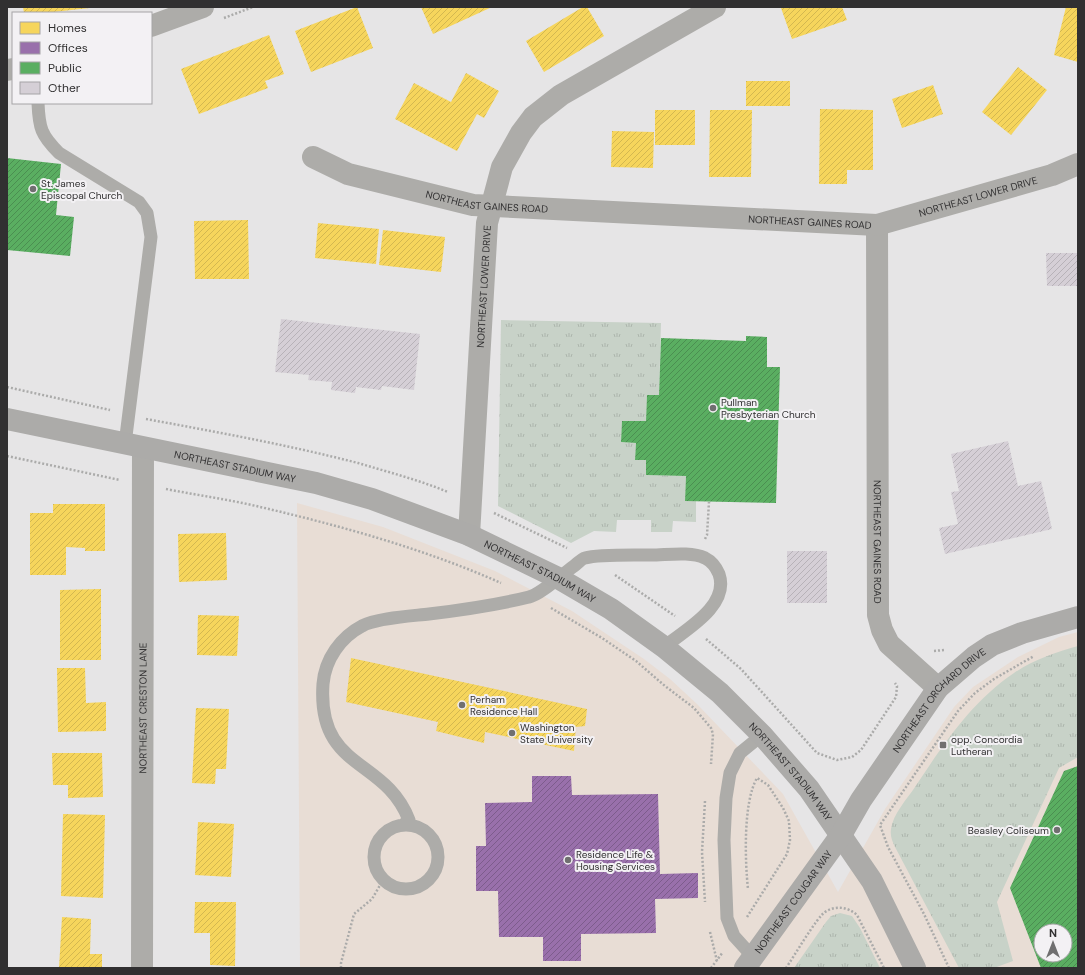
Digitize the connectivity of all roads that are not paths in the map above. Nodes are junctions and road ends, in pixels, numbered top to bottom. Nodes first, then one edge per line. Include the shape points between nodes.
1 (203, 7) edge
2 (715, 7) edge
3 (152, 26) edge
4 (38, 104) edge
5 (312, 157) dead end
6 (1078, 164) edge
7 (491, 205) junction
8 (877, 225) junction
9 (7, 419) edge
10 (134, 446) junction
11 (469, 535) junction
12 (558, 578) junction
13 (1078, 617) edge
14 (664, 647) junction
15 (938, 688) junction
16 (762, 734) junction
17 (403, 825) junction
18 (841, 835) junction
19 (749, 962) edge
20 (142, 968) edge
21 (915, 968) edge

1 - 3 street
2 - 7 street, NORTHEAST LOWER DRIVE via 584,81 533,117 502,167
4 - 10 lane via 39,125 44,137 59,153 139,202 147,213 151,237 129,415
5 - 7 street, NORTHEAST GAINES ROAD via 348,174 473,205
6 - 8 street, NORTHEAST LOWER DRIVE via 1052,175
7 - 8 street, NORTHEAST GAINES ROAD
7 - 11 street, NORTHEAST LOWER DRIVE via 487,223
8 - 15 street, NORTHEAST GAINES ROAD via 878,615 889,644
9 - 10 main road, NORTHEAST STADIUM WAY
10 - 11 main road, NORTHEAST STADIUM WAY via 316,484 372,499
10 - 20 street, NORTHEAST CRESTON LANE via 143,484
11 - 12 main road, NORTHEAST STADIUM WAY
12 - 14 main road, NORTHEAST STADIUM WAY via 611,609
12 - 14 lane via 585,558 690,555 705,558 716,567 721,584 720,593 701,617
12 - 17 lane via 532,597 363,625 336,647 323,682 324,715 328,729 345,754 376,777 399,800 409,820
13 - 15 main road, NORTHEAST ORCHARD DRIVE via 1022,633 992,645
14 - 16 main road, NORTHEAST STADIUM WAY via 720,693
15 - 18 main road, NORTHEAST ORCHARD DRIVE via 861,800
16 - 18 main road, NORTHEAST STADIUM WAY via 809,789
16 - 19 lane via 740,753 730,773 726,798 724,840 727,918
17 - 17 lane via 420,828 429,835 438,855 432,877 413,889 391,886 377,873 374,863 373,853 381,836 389,829
18 - 19 main road, NORTHEAST COUGAR WAY
18 - 21 main road, NORTHEAST STADIUM WAY via 872,881

